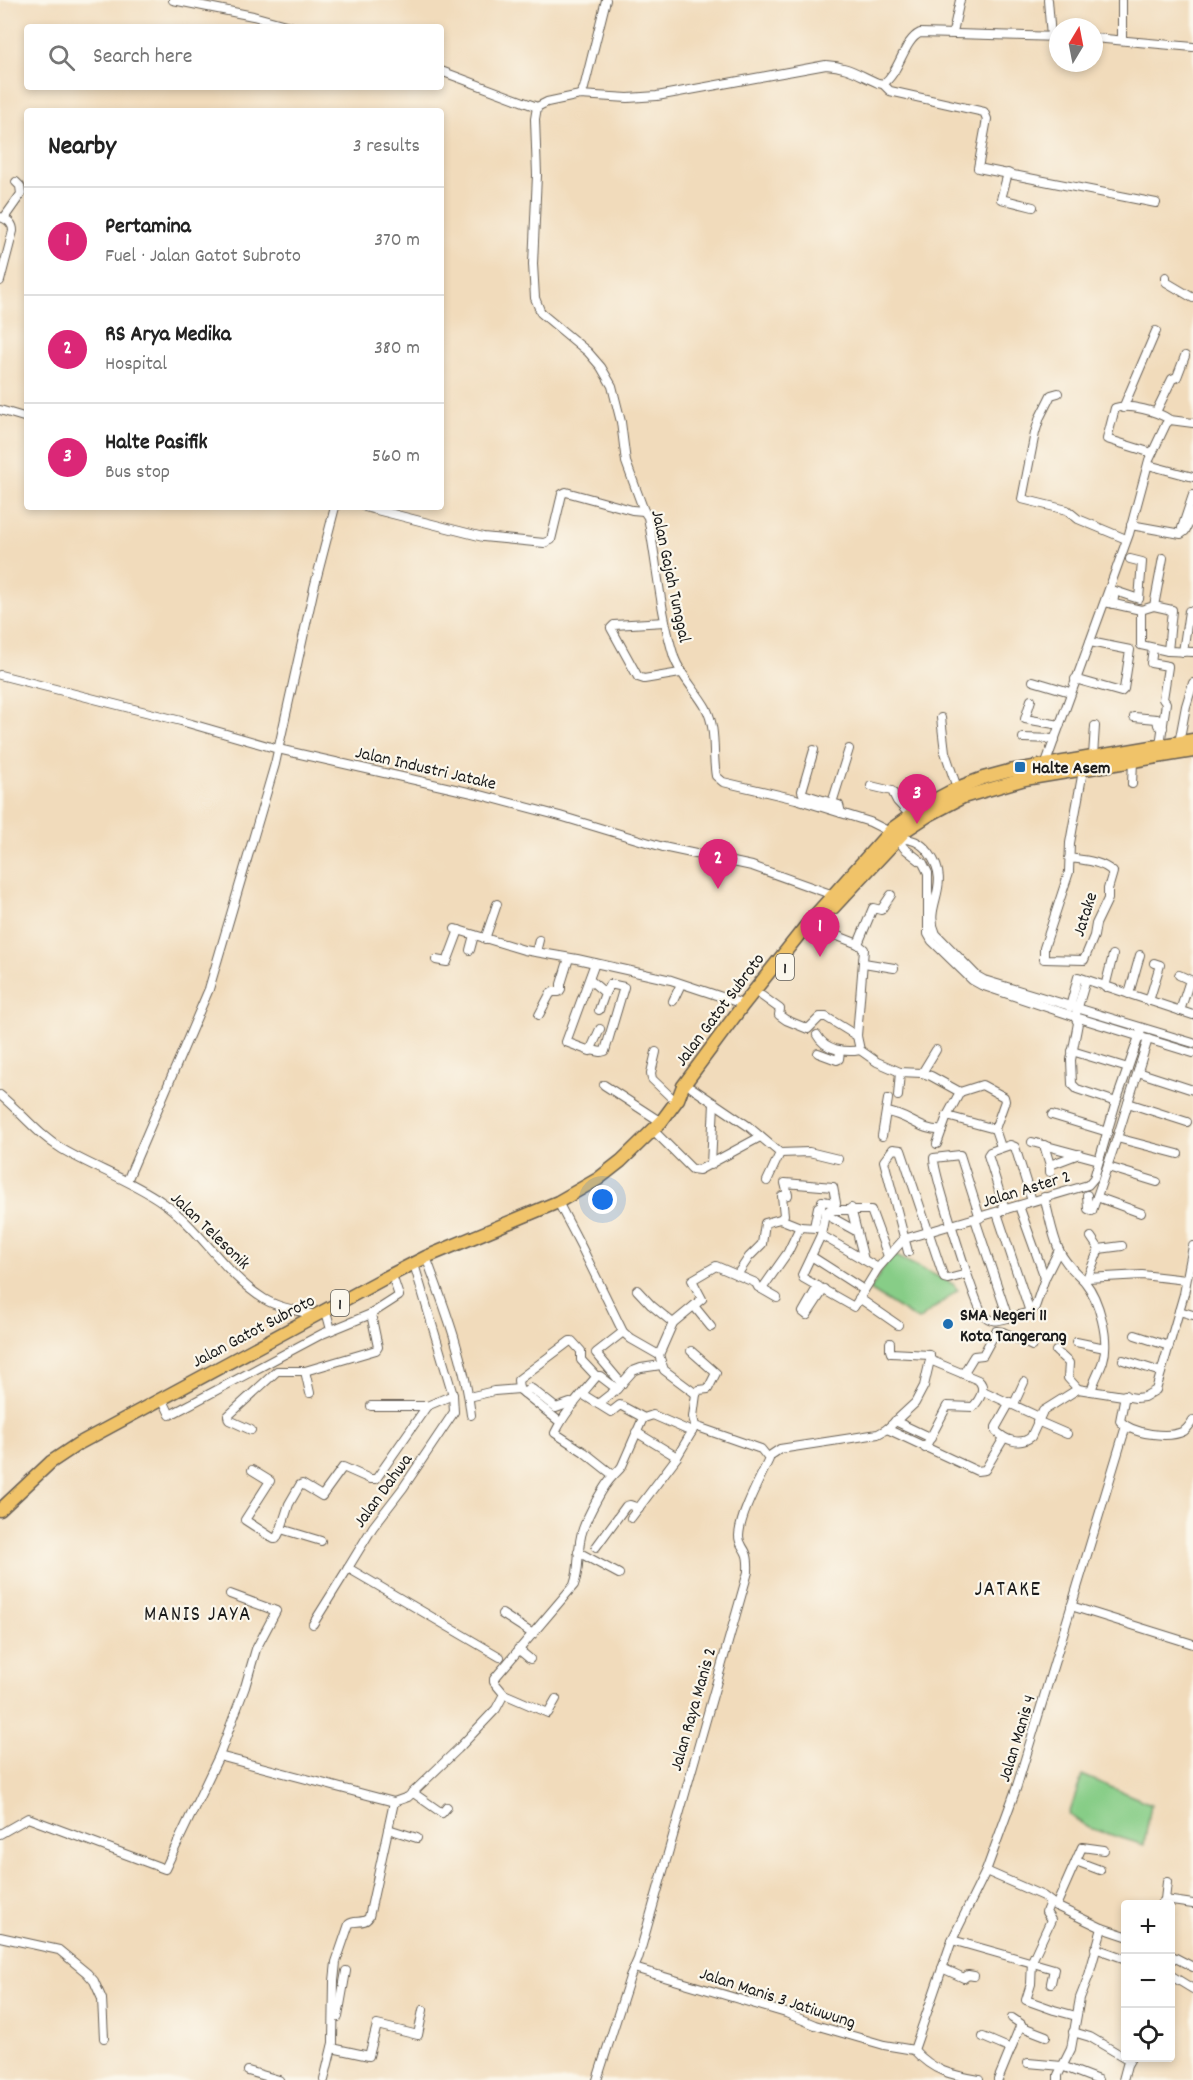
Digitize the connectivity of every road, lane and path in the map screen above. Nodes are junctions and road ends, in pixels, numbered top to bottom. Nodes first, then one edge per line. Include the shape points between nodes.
1 (173, 0) edge
2 (606, 0) edge
3 (960, 0) edge
4 (1048, 0) edge
5 (1122, 0) edge
6 (1051, 18) edge
7 (282, 24) edge
8 (953, 32) junction
9 (1049, 37) edge
10 (1103, 38) edge
11 (1122, 39) junction
12 (1193, 47) edge
13 (444, 72) edge
14 (883, 84) junction
15 (580, 95) junction
16 (537, 106) junction
17 (1008, 173) junction
18 (16, 182) dead end
19 (1156, 203) dead end
20 (1033, 207) dead end
21 (2, 217) edge
22 (1166, 277) dead end
23 (0, 281) edge
24 (1193, 298) edge
25 (1156, 331) dead end
26 (1185, 356) dead end
27 (1058, 393) dead end
28 (1123, 408) junction
29 (0, 410) edge
30 (1156, 412) junction
31 (24, 417) edge
32 (1170, 420) junction
33 (1193, 423) edge
34 (1152, 453) junction
35 (1148, 465) junction
36 (1193, 477) edge
37 (1193, 495) edge
38 (334, 510) edge
39 (377, 510) edge
40 (644, 511) junction
41 (1193, 515) edge
42 (1131, 525) junction
43 (1181, 534) junction
44 (1126, 539) junction
45 (1163, 558) dead end
46 (1130, 559) dead end
47 (1139, 599) junction
48 (1109, 603) junction
49 (1154, 604) junction
50 (1141, 610) junction
51 (1190, 611) dead end
52 (665, 622) junction
53 (1090, 642) junction
54 (1153, 648) junction
55 (1168, 651) junction
56 (1183, 652) junction
57 (1193, 652) edge
58 (680, 673) junction
59 (0, 675) edge
60 (1075, 679) junction
61 (1033, 681) dead end
62 (1193, 682) edge
63 (1070, 692) junction
64 (1191, 694) edge
65 (1031, 700) dead end
66 (1134, 717) dead end
67 (941, 718) dead end
68 (1060, 725) junction
69 (1095, 726) dead end
70 (1163, 728) junction
71 (1023, 738) dead end
72 (1055, 739) junction
73 (1193, 740) edge
74 (1179, 742) junction
75 (1160, 745) junction
76 (279, 749) junction
77 (849, 749) dead end
78 (814, 750) dead end
79 (1193, 751) edge
80 (1087, 761) junction
81 (1133, 761) junction
82 (1043, 770) junction
83 (1132, 784) dead end
84 (871, 786) dead end
85 (957, 788) junction
86 (832, 803) junction
87 (841, 813) junction
88 (910, 815) junction
89 (894, 835) junction
90 (922, 844) junction
91 (912, 854) junction
92 (1069, 858) junction
93 (891, 895) dead end
94 (838, 896) junction
95 (497, 904) dead end
96 (812, 925) junction
97 (474, 935) junction
98 (485, 939) junction
99 (539, 940) dead end
100 (858, 944) junction
101 (470, 950) dead end
102 (536, 952) junction
103 (1113, 955) dead end
104 (1140, 955) dead end
105 (569, 958) junction
106 (436, 960) dead end
107 (595, 963) junction
108 (864, 963) junction
109 (1154, 963) dead end
110 (894, 968) dead end
111 (1179, 975) dead end
112 (975, 978) junction
113 (590, 980) junction
114 (681, 984) junction
115 (1105, 987) junction
116 (605, 993) junction
117 (1129, 994) junction
118 (762, 996) junction
119 (673, 1001) dead end
120 (1149, 1001) junction
121 (743, 1005) junction
122 (599, 1010) dead end
123 (1180, 1011) junction
124 (1078, 1014) junction
125 (539, 1015) dead end
126 (1193, 1015) edge
127 (1142, 1028) junction
128 (600, 1029) dead end
129 (817, 1035) dead end
130 (857, 1036) junction
131 (1139, 1036) junction
132 (1148, 1039) junction
133 (1193, 1043) edge
134 (591, 1050) junction
135 (860, 1050) junction
136 (936, 1050) dead end
137 (840, 1051) junction
138 (1072, 1051) junction
139 (656, 1052) dead end
140 (818, 1053) dead end
141 (1193, 1053) edge
142 (1128, 1068) junction
143 (900, 1072) junction
144 (1138, 1072) junction
145 (922, 1073) junction
146 (604, 1085) dead end
147 (692, 1088) junction
148 (1193, 1090) edge
149 (960, 1092) junction
150 (0, 1095) edge
151 (898, 1096) dead end
152 (888, 1099) dead end
153 (677, 1101) junction
154 (1116, 1102) junction
155 (714, 1103) junction
156 (1128, 1103) junction
157 (886, 1112) junction
158 (1052, 1114) dead end
159 (947, 1116) junction
160 (1187, 1122) dead end
161 (657, 1127) junction
162 (995, 1129) junction
163 (942, 1130) junction
164 (1108, 1132) junction
165 (882, 1136) dead end
166 (1117, 1138) junction
167 (766, 1142) junction
168 (1032, 1142) dead end
169 (937, 1144) dead end
170 (1044, 1145) junction
171 (1001, 1147) junction
172 (780, 1153) junction
173 (1178, 1154) dead end
174 (1079, 1155) junction
175 (838, 1159) dead end
176 (1099, 1160) junction
177 (711, 1165) junction
178 (1108, 1167) junction
179 (127, 1181) junction
180 (767, 1181) dead end
181 (1157, 1182) dead end
182 (1087, 1195) dead end
183 (1044, 1197) junction
184 (1097, 1197) junction
185 (1032, 1201) junction
186 (558, 1202) junction
187 (1019, 1206) junction
188 (851, 1208) junction
189 (1001, 1211) junction
190 (1141, 1213) dead end
191 (825, 1214) junction
192 (977, 1218) junction
193 (781, 1219) junction
194 (953, 1226) junction
195 (801, 1227) junction
196 (817, 1230) junction
197 (856, 1231) junction
198 (928, 1233) junction
199 (1091, 1237) dead end
200 (904, 1239) junction
201 (1122, 1246) dead end
202 (1193, 1246) edge
203 (1099, 1249) junction
204 (1059, 1250) junction
205 (908, 1252) dead end
206 (811, 1256) junction
207 (888, 1256) junction
208 (426, 1257) junction
209 (864, 1260) junction
210 (414, 1264) junction
211 (878, 1268) junction
212 (967, 1274) junction
213 (392, 1275) junction
214 (737, 1275) junction
215 (1045, 1278) junction
216 (1189, 1278) edge
217 (1086, 1280) junction
218 (762, 1289) junction
219 (637, 1290) dead end
220 (861, 1294) junction
221 (777, 1298) dead end
222 (694, 1306) junction
223 (1179, 1311) junction
224 (1030, 1312) junction
225 (321, 1313) junction
226 (371, 1314) junction
227 (1193, 1315) edge
228 (1007, 1316) junction
229 (673, 1323) junction
230 (898, 1325) dead end
231 (711, 1327) dead end
232 (331, 1330) junction
233 (623, 1332) junction
234 (1135, 1335) dead end
235 (1076, 1342) dead end
236 (890, 1343) dead end
237 (1032, 1346) dead end
238 (1169, 1346) junction
239 (1105, 1348) junction
240 (692, 1351) dead end
241 (1056, 1351) dead end
242 (659, 1355) junction
243 (930, 1360) junction
244 (1123, 1360) dead end
245 (661, 1365) junction
246 (305, 1371) junction
247 (1161, 1372) junction
248 (963, 1374) junction
249 (596, 1376) junction
250 (1024, 1382) dead end
251 (619, 1386) junction
252 (1078, 1389) junction
253 (521, 1391) junction
254 (983, 1391) junction
255 (1091, 1391) junction
256 (310, 1393) dead end
257 (582, 1394) junction
258 (696, 1394) junction
259 (453, 1395) junction
260 (1125, 1395) junction
261 (469, 1397) junction
262 (163, 1400) junction
263 (1012, 1403) junction
264 (574, 1404) junction
265 (598, 1404) junction
266 (371, 1406) dead end
267 (427, 1406) junction
268 (471, 1415) dead end
269 (643, 1418) junction
270 (1038, 1419) junction
271 (1193, 1420) edge
272 (895, 1421) junction
273 (560, 1422) junction
274 (1126, 1426) junction
275 (693, 1429) junction
276 (251, 1430) dead end
277 (887, 1430) junction
278 (636, 1432) junction
279 (1067, 1434) dead end
280 (931, 1438) junction
281 (1004, 1438) junction
282 (925, 1448) junction
283 (677, 1457) junction
284 (768, 1457) junction
285 (252, 1470) dead end
286 (613, 1475) junction
287 (639, 1508) junction
288 (0, 1510) edge
289 (632, 1518) dead end
290 (281, 1529) junction
291 (321, 1541) dead end
292 (596, 1547) dead end
293 (578, 1552) junction
294 (348, 1568) junction
295 (619, 1574) dead end
296 (230, 1594) dead end
297 (1071, 1606) junction
298 (502, 1614) dead end
299 (313, 1624) dead end
300 (533, 1634) junction
301 (1193, 1644) edge
302 (519, 1649) junction
303 (500, 1657) dead end
304 (530, 1659) dead end
305 (504, 1694) junction
306 (556, 1699) dead end
307 (219, 1756) junction
308 (412, 1792) junction
309 (394, 1802) junction
310 (447, 1807) dead end
311 (388, 1829) junction
312 (0, 1834) edge
313 (417, 1838) dead end
314 (1104, 1850) dead end
315 (1076, 1861) junction
316 (1100, 1870) dead end
317 (986, 1871) junction
318 (1167, 1882) dead end
319 (1163, 1900) edge
320 (1175, 1903) edge
321 (1053, 1904) junction
322 (1193, 1904) edge
323 (1102, 1928) junction
324 (1121, 1935) edge
325 (0, 1937) edge
326 (952, 1940) junction
327 (1095, 1948) junction
328 (1121, 1958) edge
329 (1175, 1958) edge
330 (1032, 1962) junction
331 (1193, 1967) edge
332 (634, 1968) junction
333 (946, 1970) junction
334 (346, 1971) dead end
335 (974, 1976) dead end
336 (1175, 1978) edge
337 (1051, 1983) dead end
338 (1193, 1989) edge
339 (423, 2010) dead end
340 (1076, 2016) junction
341 (1012, 2018) dead end
342 (1020, 2026) junction
343 (1073, 2032) junction
344 (1046, 2036) dead end
345 (983, 2037) dead end
346 (105, 2038) dead end
347 (333, 2045) junction
348 (1011, 2049) junction
349 (914, 2050) junction
350 (1121, 2054) edge
351 (1129, 2062) edge
352 (1028, 2063) dead end
353 (1062, 2067) junction
354 (248, 2072) dead end
355 (279, 2080) edge
356 (324, 2080) edge
357 (597, 2080) edge
358 (980, 2080) edge
359 (998, 2080) edge
360 (1058, 2080) edge
361 (1098, 2080) edge
362 (1124, 2080) edge

1 - 7 street
2 - 15 street
3 - 8 street
4 - 6 street
5 - 11 street
8 - 9 street
8 - 14 street via 915,34
10 - 11 street
11 - 12 street
13 - 16 street
14 - 15 street via 839,65 826,65 657,96
14 - 17 street via 890,91 984,112 987,119 978,168
15 - 16 street
16 - 40 street, Jalan Gajah Tunggal via 535,298 542,313 601,367 612,387 627,467
17 - 19 street
17 - 20 street via 1001,199
18 - 21 street via 21,194
21 - 23 street via 13,226 13,231
22 - 24 street via 1166,282
25 - 28 street
26 - 30 street via 1178,377 1172,379
27 - 44 street via 1052,395 1040,417 1022,499 1067,510 1078,519
28 - 30 street
28 - 34 street via 1115,408 1107,439
29 - 31 street
30 - 32 street
32 - 33 street
32 - 34 street
34 - 35 street
35 - 36 street
35 - 42 street
37 - 43 street
38 - 76 street
39 - 40 street via 483,537 544,543 551,540 562,494 566,492
40 - 52 street, Jalan Gajah Tunggal via 650,526
41 - 43 street
42 - 43 street
42 - 44 street
44 - 48 street
45 - 49 street
46 - 47 street via 1142,562
47 - 48 street via 1115,591
47 - 49 street
48 - 50 street
48 - 53 street
49 - 50 street
49 - 55 street via 1173,612
50 - 54 street via 1140,644
51 - 56 street
52 - 58 street, Jalan Gajah Tunggal
52 - 58 street via 611,628 640,679
53 - 60 street
53 - 60 street via 1131,650 1124,689 1121,692
54 - 55 street
54 - 70 street via 1151,663 1168,666
55 - 56 street
56 - 57 street
58 - 87 street, Jalan Gajah Tunggal via 706,710 713,730 714,764 719,779
59 - 76 street, Jalan Industri Jatake
60 - 63 street
61 - 63 street
62 - 64 street
63 - 68 street
64 - 74 street
65 - 68 street via 1025,719
66 - 70 street via 1157,719
67 - 85 street via 945,752
68 - 72 street
69 - 80 street
70 - 75 street
71 - 72 street
72 - 82 street
73 - 74 highway, Jalan Gatot Subroto / 1
74 - 75 highway, Jalan Gatot Subroto / 1
75 - 80 highway, Jalan Gatot Subroto / 1
76 - 94 street, Jalan Industri Jatake via 473,793 663,847 752,866
76 - 179 street via 209,989
77 - 86 street
78 - 86 street via 803,792
79 - 81 highway, Jalan Gatot Subroto / 1
80 - 81 highway, Jalan Gatot Subroto / 1
80 - 82 highway, Jalan Gatot Subroto / 1
80 - 92 street
81 - 83 street
82 - 85 highway, Jalan Gatot Subroto / 1 via 983,778
82 - 89 highway, Jalan Gatot Subroto / 1 via 963,797
84 - 88 street via 892,791
85 - 88 highway, Jalan Gatot Subroto / 1
86 - 87 street via 839,806
87 - 89 street, Jalan Gajah Tunggal
88 - 89 highway, Jalan Gatot Subroto / 1
89 - 90 street, Jalan Gajah Tunggal
89 - 91 street
89 - 94 highway, Jalan Gatot Subroto / 1
89 - 94 highway, Jalan Gatot Subroto / 1 via 852,887
90 - 91 street
90 - 112 street via 939,868 933,929
91 - 112 street via 928,873 928,934
92 - 92 street, Jatake via 1069,872 1044,948 1044,959 1084,960 1108,899 1113,872 1097,862
93 - 100 street via 881,910 873,908
94 - 96 highway, Jalan Gatot Subroto / 1
95 - 98 street
96 - 100 street
96 - 118 highway, Jalan Gatot Subroto / 1
96 - 121 highway, Jalan Gatot Subroto / 1
97 - 98 street
97 - 101 street
97 - 106 street via 457,929 447,962
98 - 102 street
99 - 102 street
100 - 108 street via 864,949
102 - 105 street
103 - 115 street
104 - 117 street
105 - 107 street
105 - 125 street via 561,989 550,994
107 - 113 street
107 - 114 street
108 - 110 street
108 - 130 street
109 - 120 street via 1160,965
111 - 123 street via 1190,980
112 - 124 street
113 - 116 street
113 - 134 street via 566,1041
114 - 119 street
114 - 121 street
115 - 117 street
115 - 124 street via 1078,977
116 - 122 street
116 - 134 street via 610,984 624,987 605,1051
117 - 120 street
118 - 130 street via 780,1009 779,1015 786,1020 808,1029 820,1017 826,1017
118 - 147 highway, Jalan Gatot Subroto / 1
120 - 123 street
121 - 153 highway, Jalan Gatot Subroto / 1 via 683,1086
123 - 126 street
124 - 127 street
124 - 131 street
124 - 138 street
127 - 131 street, Jalan Aster 2
127 - 133 street
128 - 134 street
129 - 137 street
130 - 135 street
131 - 132 street
131 - 142 street, Jalan Aster 2
132 - 141 street
132 - 144 street
135 - 137 street
135 - 143 street
136 - 145 street
137 - 140 street via 837,1060
138 - 142 street
138 - 154 street via 1074,1087
139 - 153 street via 652,1079
142 - 154 street, Jalan Aster 2
143 - 145 street
143 - 151 street
144 - 148 street
144 - 156 street
145 - 149 street
146 - 161 street
147 - 153 highway, Jalan Gatot Subroto / 1
147 - 155 street
149 - 159 street
149 - 162 street via 982,1084 1004,1097
150 - 179 street, Jalan Telesonik via 39,1133
152 - 157 street
153 - 161 highway, Jalan Gatot Subroto / 1
154 - 164 street, Jalan Aster 2
155 - 167 street
155 - 177 street
156 - 160 street
156 - 166 street
157 - 163 street
157 - 165 street
158 - 164 street
159 - 162 street
159 - 163 street
161 - 177 street via 692,1169
161 - 186 highway, Jalan Gatot Subroto / 1 via 607,1173
162 - 171 street
163 - 169 street
164 - 176 street, Jalan Aster 2
166 - 173 street
166 - 178 street
167 - 172 street
167 - 177 street
168 - 170 street
170 - 174 street
170 - 174 street via 1050,1168
171 - 185 street via 1015,1147
171 - 189 street via 988,1155
172 - 175 street via 809,1152
172 - 180 street
174 - 176 street
176 - 183 street, Jalan Aster 2 via 1088,1185
178 - 181 street
178 - 184 street
179 - 225 street, Jalan Telesonik via 172,1210 261,1296 293,1310
182 - 184 street via 1089,1211
183 - 185 street, Jalan Aster 2
183 - 204 street
184 - 190 street
185 - 187 street, Jalan Aster 2
186 - 208 highway, Jalan Gatot Subroto / 1
186 - 233 street
187 - 189 street, Jalan Aster 2
187 - 215 street
188 - 191 street
188 - 197 street
188 - 207 street via 871,1210
189 - 192 street, Jalan Aster 2
189 - 224 street
191 - 196 street
191 - 197 street
192 - 194 street, Jalan Aster 2
192 - 194 street via 960,1155 933,1159
192 - 228 street
193 - 195 street
193 - 196 street via 782,1196 788,1195 785,1183 833,1187 836,1203 822,1201
193 - 214 street via 765,1223 763,1242
194 - 198 street, Jalan Aster 2
194 - 212 street
195 - 196 street
195 - 218 street
196 - 206 street
196 - 209 street
197 - 209 street
198 - 200 street, Jalan Aster 2
198 - 200 street via 901,1150 893,1149 884,1161
198 - 212 street via 944,1278
199 - 203 street
200 - 205 street
200 - 207 street
201 - 203 street
202 - 216 street
203 - 217 street
204 - 215 street
204 - 217 street via 1071,1269
206 - 220 street
206 - 220 street via 802,1275 854,1307
207 - 211 street
208 - 210 highway, Jalan Gatot Subroto / 1
208 - 261 street via 449,1320
209 - 211 street
210 - 213 highway, Jalan Gatot Subroto / 1
210 - 259 street, Jalan Dahwa
211 - 220 street
212 - 228 street via 981,1311 992,1321
213 - 225 highway, Jalan Gatot Subroto / 1
213 - 226 street via 399,1296
214 - 218 street
214 - 222 street via 716,1266 693,1280 702,1299
215 - 224 street
216 - 217 street via 1142,1275
216 - 223 street
217 - 239 street via 1097,1301
218 - 221 street
219 - 229 street
220 - 230 street
222 - 229 street
222 - 231 street
223 - 227 street
223 - 238 street
224 - 228 street
225 - 232 street
225 - 262 highway, Jalan Gatot Subroto / 1
226 - 232 street
226 - 246 street via 376,1350
229 - 242 street
232 - 262 street via 170,1415
233 - 242 street
233 - 251 street via 596,1353
234 - 238 street
235 - 239 street
236 - 243 street via 891,1353 927,1354
237 - 248 street via 996,1331 983,1355 974,1356
238 - 247 street
239 - 255 street
240 - 258 street via 716,1373 708,1389
241 - 252 street via 1070,1365 1068,1378
242 - 245 street
243 - 248 street
243 - 272 street via 918,1400
244 - 247 street
245 - 251 street via 637,1369
245 - 258 street
246 - 256 street
246 - 276 street via 277,1371 228,1416
247 - 260 street via 1154,1392 1141,1397
248 - 254 street via 980,1381
249 - 251 street
249 - 253 street via 570,1341 517,1381
249 - 257 street
250 - 263 street
251 - 265 street
252 - 255 street
252 - 270 street via 1042,1411
253 - 261 street via 494,1391
253 - 264 street via 530,1388 556,1408
253 - 273 street
254 - 263 street
254 - 280 street via 973,1407 947,1406
255 - 260 street
257 - 264 street
257 - 265 street
258 - 275 street
259 - 267 street
259 - 294 street, Jalan Dahwa via 454,1412
260 - 274 street via 1120,1421
261 - 268 street
262 - 288 highway, Jalan Gatot Subroto / 1 via 51,1462
263 - 270 street
263 - 281 street via 996,1427
264 - 273 street
265 - 269 street via 611,1412 620,1405
266 - 267 street
267 - 290 street via 380,1477 370,1479 343,1467 322,1496 300,1484
269 - 275 street via 653,1415
269 - 278 street
270 - 279 street
270 - 281 street via 1029,1439
271 - 274 street via 1186,1430 1176,1434 1153,1434
272 - 277 street
272 - 280 street
273 - 286 street via 556,1436
274 - 297 street, Jalan Manis 4
275 - 283 street
275 - 284 street via 761,1449
277 - 282 street
277 - 284 street via 780,1449
278 - 283 street
278 - 286 street via 619,1472
280 - 282 street
281 - 282 street via 982,1471
283 - 287 street
284 - 332 street, Jalan Raya Manis 2 via 740,1530 740,1545 749,1560 748,1572
285 - 290 street via 270,1481 245,1520 274,1539
286 - 293 street via 587,1520
287 - 289 street
287 - 292 street via 626,1506
290 - 291 street
293 - 295 street
293 - 300 street via 574,1585
294 - 299 street, Jalan Dahwa
294 - 303 street
296 - 307 street via 276,1611 256,1649
297 - 301 street
297 - 317 street, Jalan Manis 4 via 1016,1789
298 - 300 street
300 - 302 street
302 - 304 street
302 - 305 street via 494,1679
305 - 306 street via 548,1713
305 - 308 street via 496,1709
307 - 309 street
307 - 312 street via 165,1869 28,1818
308 - 309 street
308 - 310 street via 440,1813
309 - 311 street
311 - 313 street
311 - 347 street via 369,1917 349,1924 336,1962
314 - 315 street via 1084,1846
315 - 316 street
315 - 321 street
317 - 321 street
317 - 326 street, Jalan Manis 4
318 - 319 street
320 - 322 street
321 - 323 street
321 - 330 street via 1046,1912 1051,1920
323 - 324 street
323 - 327 street
325 - 346 street via 52,1947 87,1973 102,1999
326 - 330 street
326 - 333 street, Jalan Manis 4
327 - 328 street
327 - 340 street
329 - 331 street
330 - 337 street via 1054,1970
330 - 340 street via 1026,2001
332 - 349 street, Jalan Manis 3 Jatiuwung via 815,2025
332 - 357 street, Jalan Raya Manis 2
333 - 335 street via 964,1978
333 - 349 street, Jalan Manis 4
334 - 347 street
336 - 338 street
339 - 347 street via 418,2035 376,2025 369,2056
340 - 343 street
341 - 342 street via 1021,2022
342 - 344 street
342 - 348 street
343 - 350 street
343 - 353 street via 1071,2049
345 - 348 street
347 - 356 street
348 - 359 street
349 - 358 street via 940,2071
351 - 362 street
352 - 353 street
353 - 360 street
353 - 361 street
354 - 355 street

